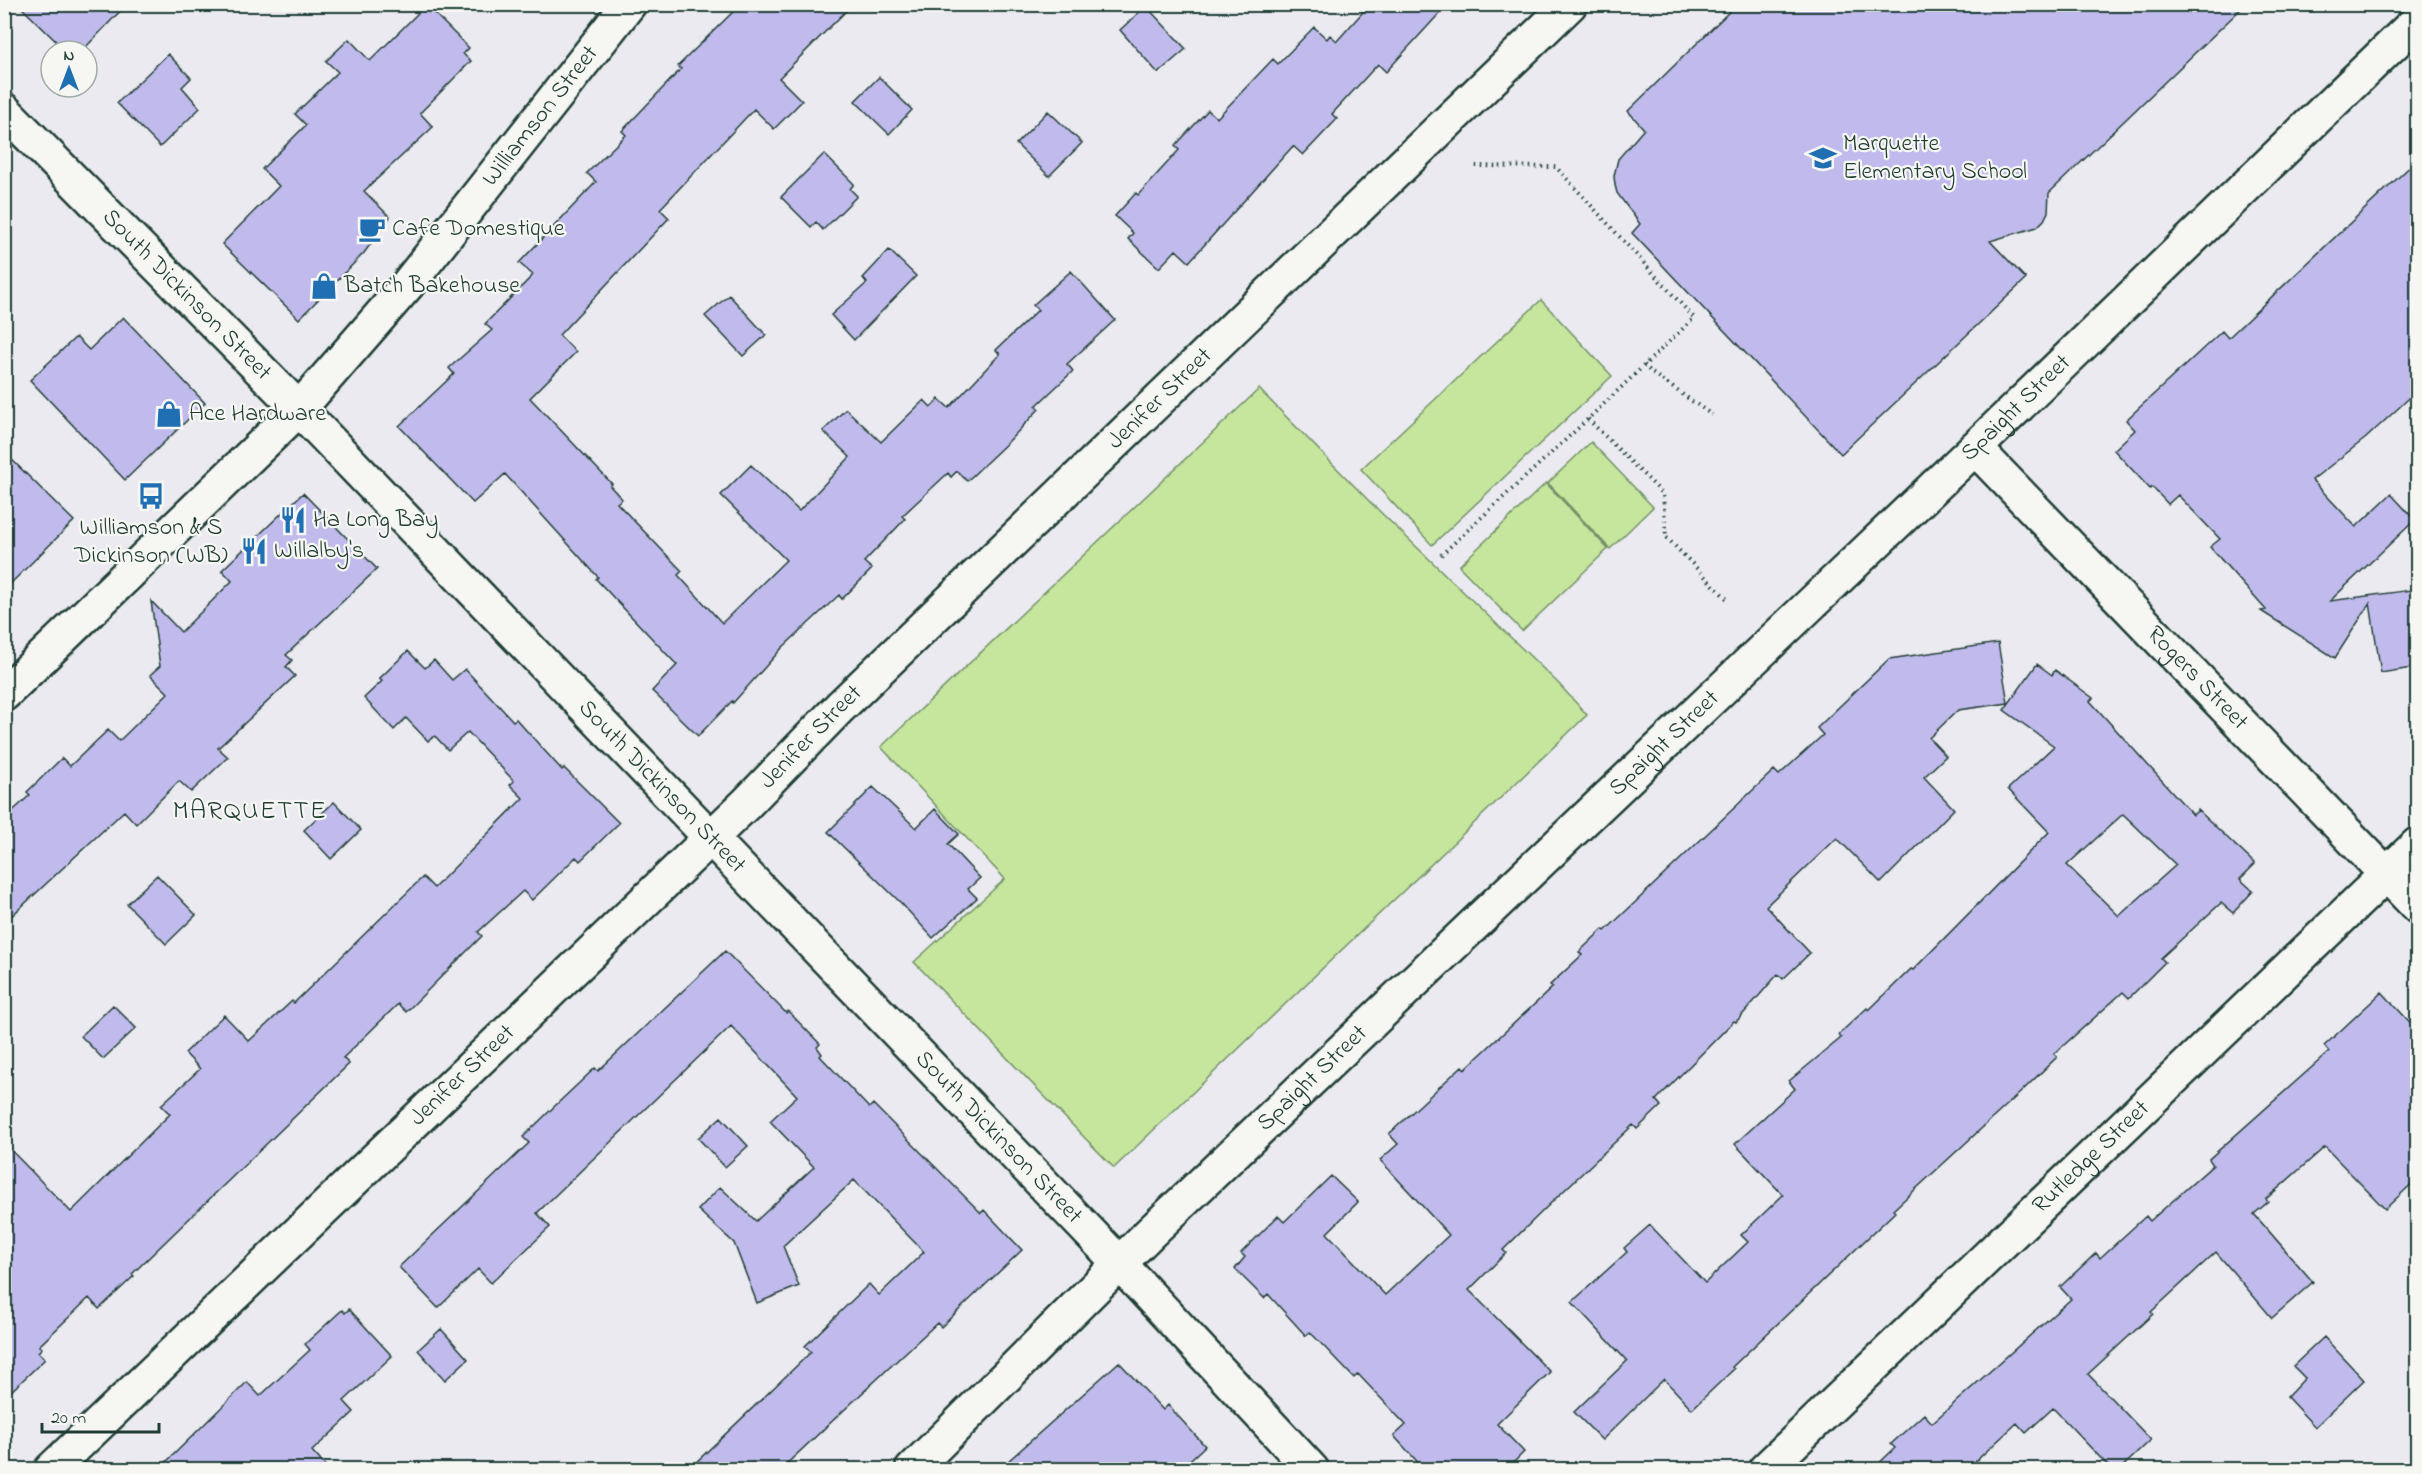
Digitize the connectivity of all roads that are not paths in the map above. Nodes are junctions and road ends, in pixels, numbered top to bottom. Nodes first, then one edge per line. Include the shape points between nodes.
1 (629, 4) edge
2 (1558, 8) edge
3 (2418, 20) edge
4 (4, 110) edge
5 (299, 409) junction
6 (1975, 448) junction
7 (4, 693) edge
8 (710, 838) junction
9 (2418, 844) edge
10 (2386, 874) junction
11 (2418, 907) edge
12 (1119, 1263) junction
13 (51, 1470) edge
14 (912, 1470) edge
15 (1312, 1470) edge
16 (1764, 1470) edge

1 - 5 street, Williamson Street via 408,284
2 - 8 street, Jenifer Street
3 - 6 street, Spaight Street
4 - 5 street, South Dickinson Street
5 - 7 street, Williamson Street
5 - 8 street, South Dickinson Street
6 - 10 street, Rogers Street
6 - 12 street, Spaight Street
8 - 12 street, South Dickinson Street
8 - 13 street, Jenifer Street
9 - 10 street, Rutledge Street
10 - 11 street, Rogers Street
10 - 16 street, Rutledge Street
12 - 14 street, Spaight Street
12 - 15 street, South Dickinson Street

